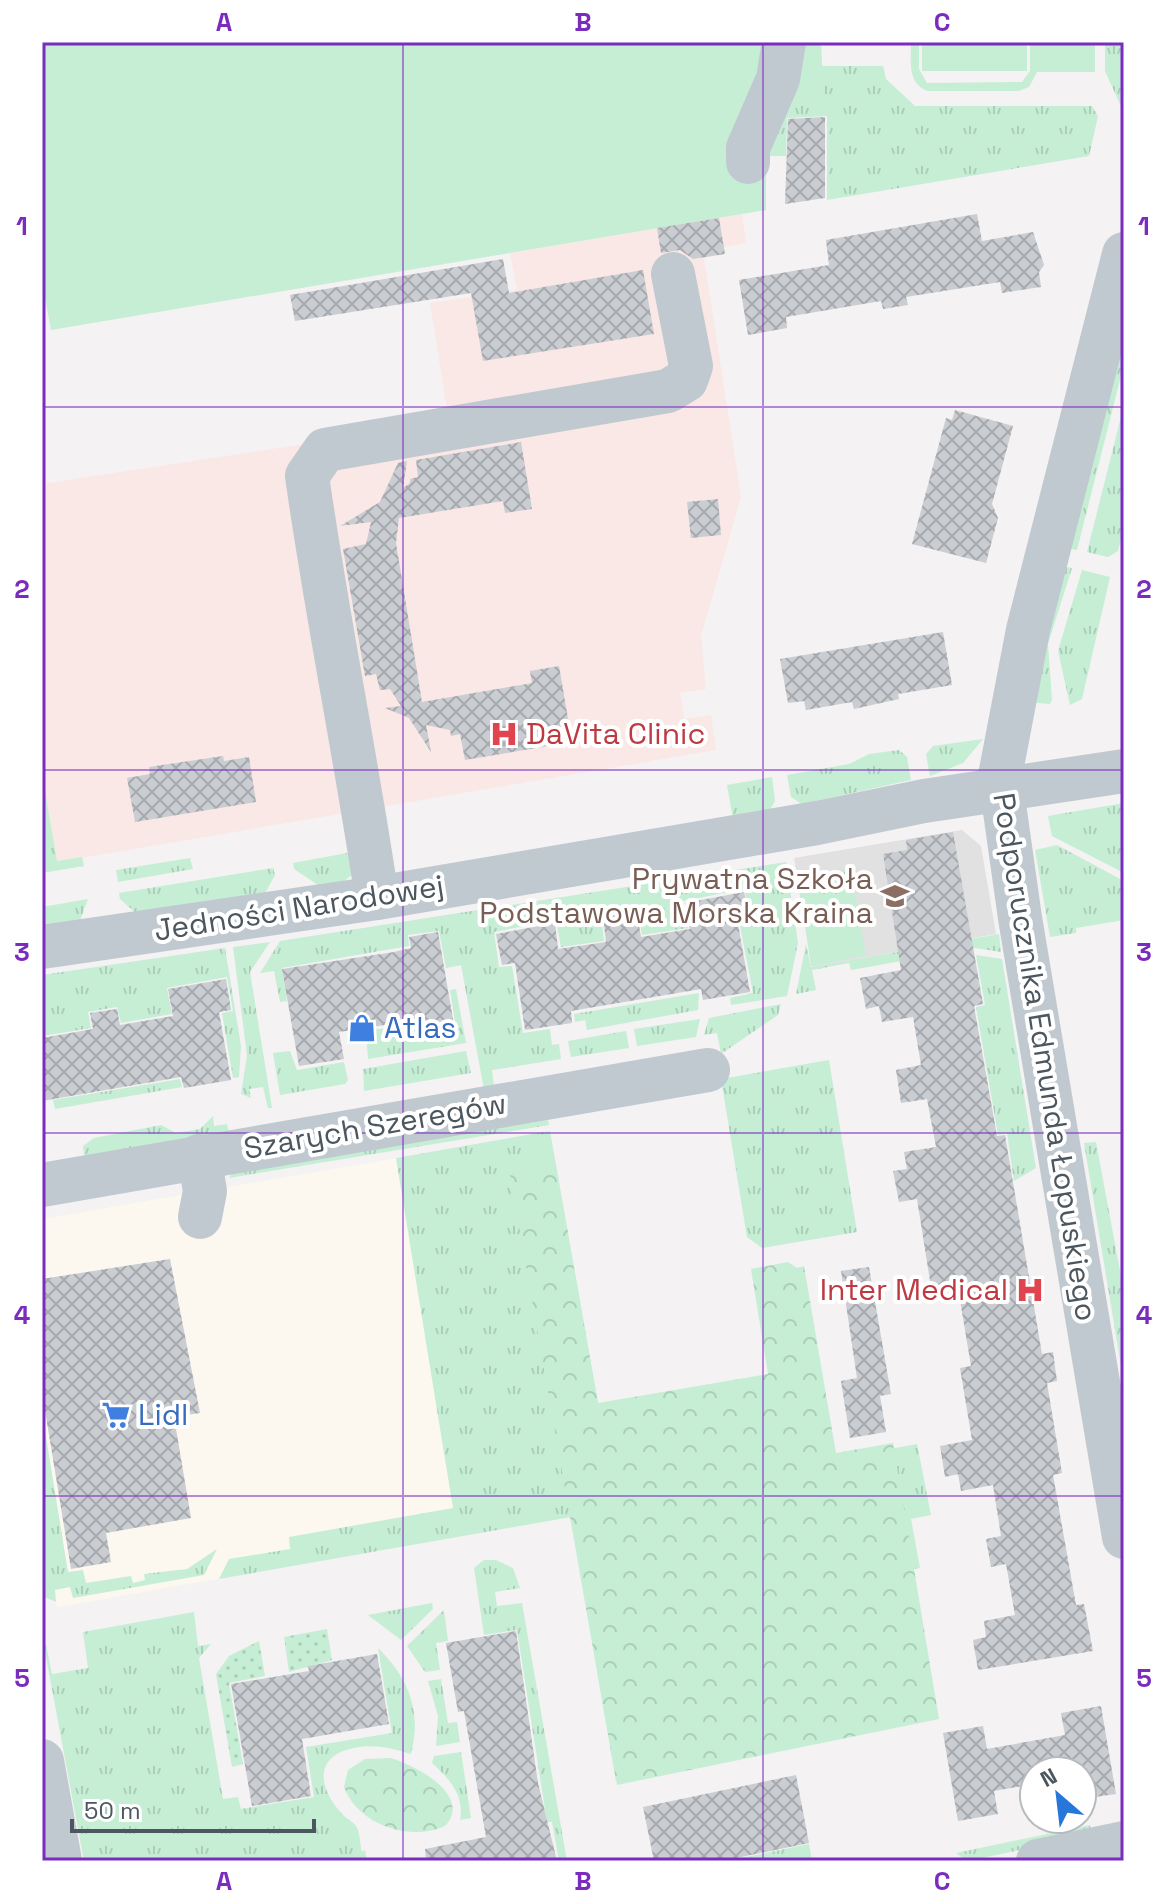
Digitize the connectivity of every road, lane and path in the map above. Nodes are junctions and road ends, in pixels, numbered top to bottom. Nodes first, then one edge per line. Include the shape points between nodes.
1 (784, 42) edge
2 (748, 162) dead end
3 (1124, 254) edge
4 (673, 274) dead end
5 (1124, 771) edge
6 (1001, 789) junction
7 (377, 898) junction
8 (42, 947) edge
9 (708, 1070) dead end
10 (199, 1156) junction
11 (42, 1185) edge
12 (200, 1217) dead end
13 (1124, 1537) edge
14 (42, 1761) edge
15 (1124, 1843) edge
16 (60, 1861) edge
17 (1038, 1861) edge

1 - 2 street via 778,79 748,148
3 - 6 street, Podporucznika Edmunda Łopuskiego via 1028,630 1011,706
4 - 7 street via 691,366 686,380 668,391 325,450 307,476
5 - 6 street, Jedności Narodowej
6 - 7 street, Jedności Narodowej
6 - 13 street, Podporucznika Edmunda Łopuskiego
7 - 8 street, Jedności Narodowej
9 - 10 street, Szarych Szeregów
10 - 11 street, Szarych Szeregów
10 - 12 street via 205,1191
14 - 16 street
15 - 17 street

